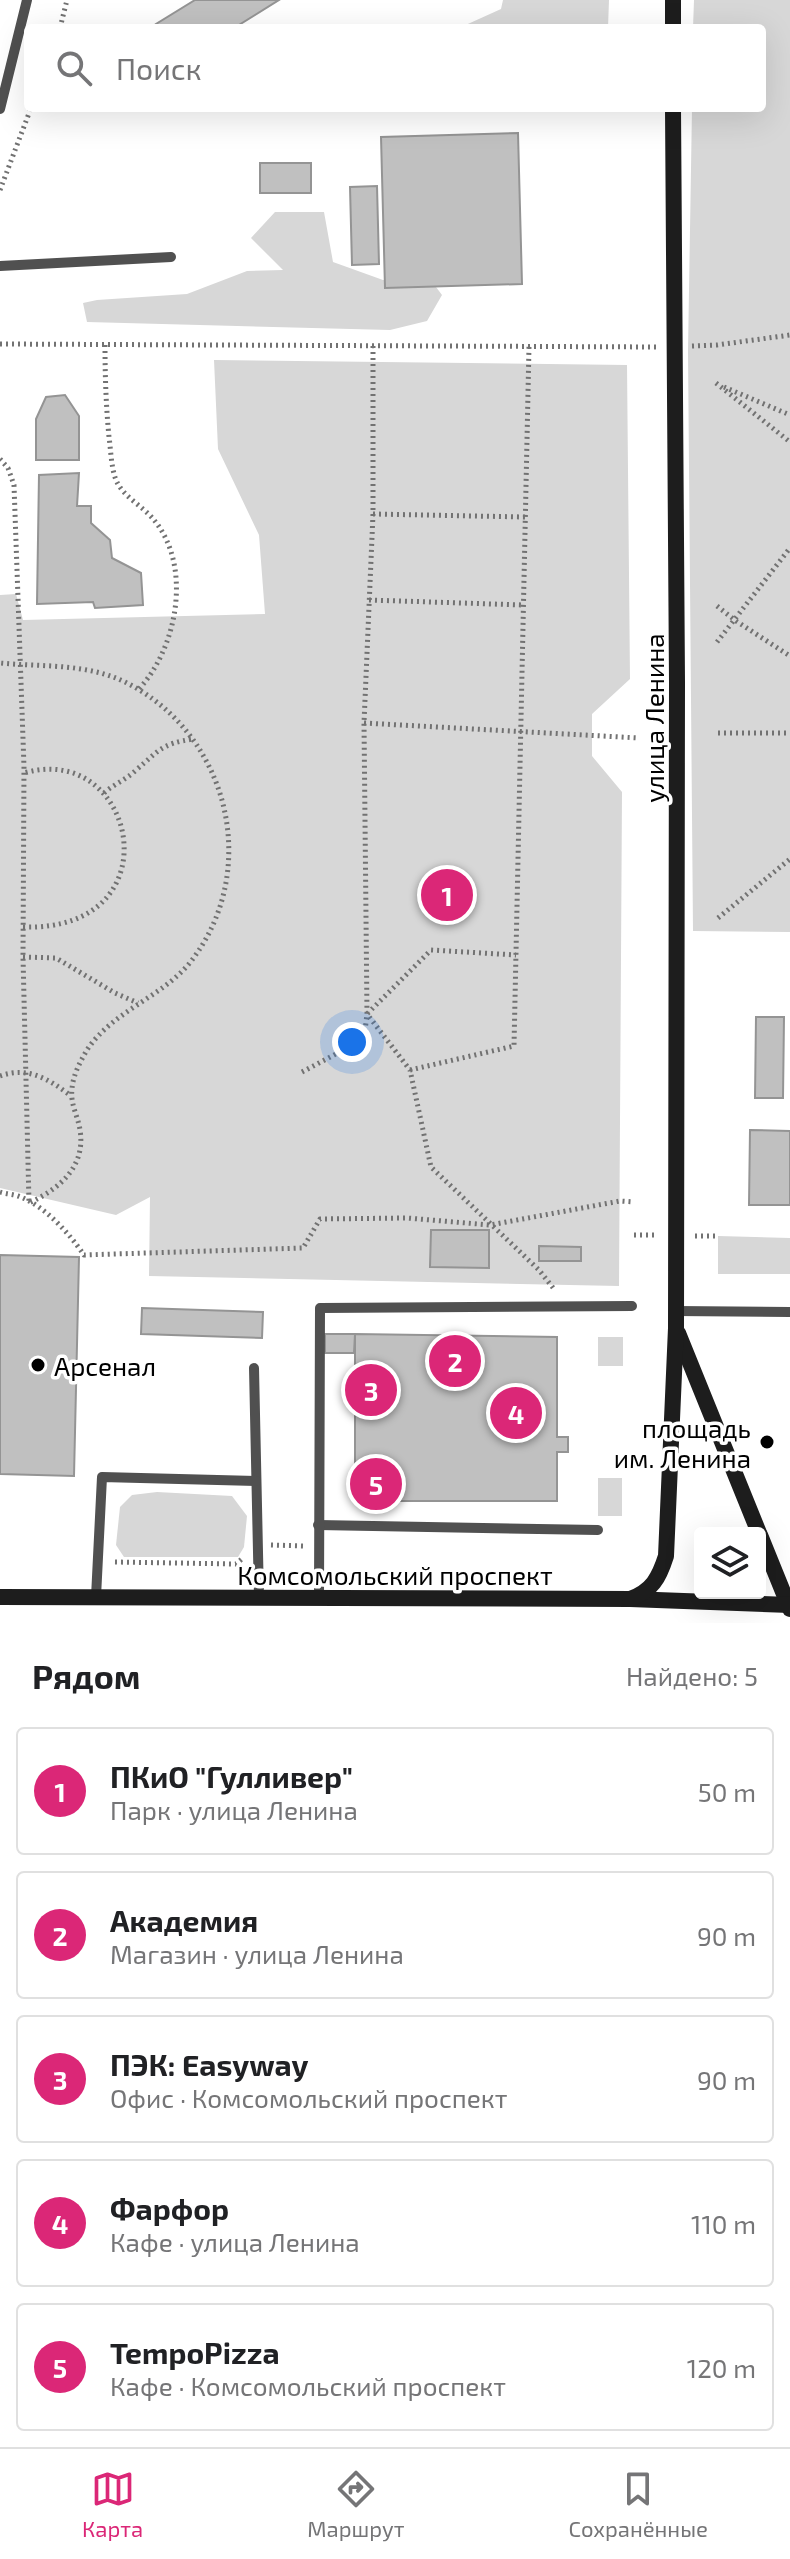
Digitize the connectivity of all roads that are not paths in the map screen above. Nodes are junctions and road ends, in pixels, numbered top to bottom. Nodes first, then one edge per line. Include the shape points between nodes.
1 (27, 0) edge
2 (673, 0) edge
3 (673, 24) edge
4 (0, 109) edge
5 (673, 112) edge
6 (171, 257) dead end
7 (0, 266) edge
8 (632, 1306) dead end
9 (790, 1312) edge
10 (676, 1319) junction
11 (254, 1368) dead end
12 (256, 1481) junction
13 (318, 1525) junction
14 (757, 1527) edge
15 (598, 1530) dead end
16 (766, 1549) edge
17 (0, 1597) edge
18 (96, 1597) junction
19 (259, 1598) junction
20 (319, 1598) junction
21 (630, 1599) junction
22 (789, 1607) edge

1 - 4 lane
2 - 3 main road
5 - 10 main road, улица Ленина
6 - 7 lane
8 - 13 lane via 320,1308
9 - 10 lane
10 - 14 main road, улица Ленина
10 - 21 main road, улица Ленина via 666,1556 660,1577 645,1594
11 - 12 lane
12 - 18 lane via 102,1477
12 - 19 lane
13 - 15 lane
13 - 20 lane
16 - 22 main road, улица Ленина
17 - 18 main road, Комсомольский проспект
18 - 19 main road, Комсомольский проспект
19 - 20 main road, Комсомольский проспект
20 - 21 main road, Комсомольский проспект
21 - 22 main road, Комсомольский проспект

